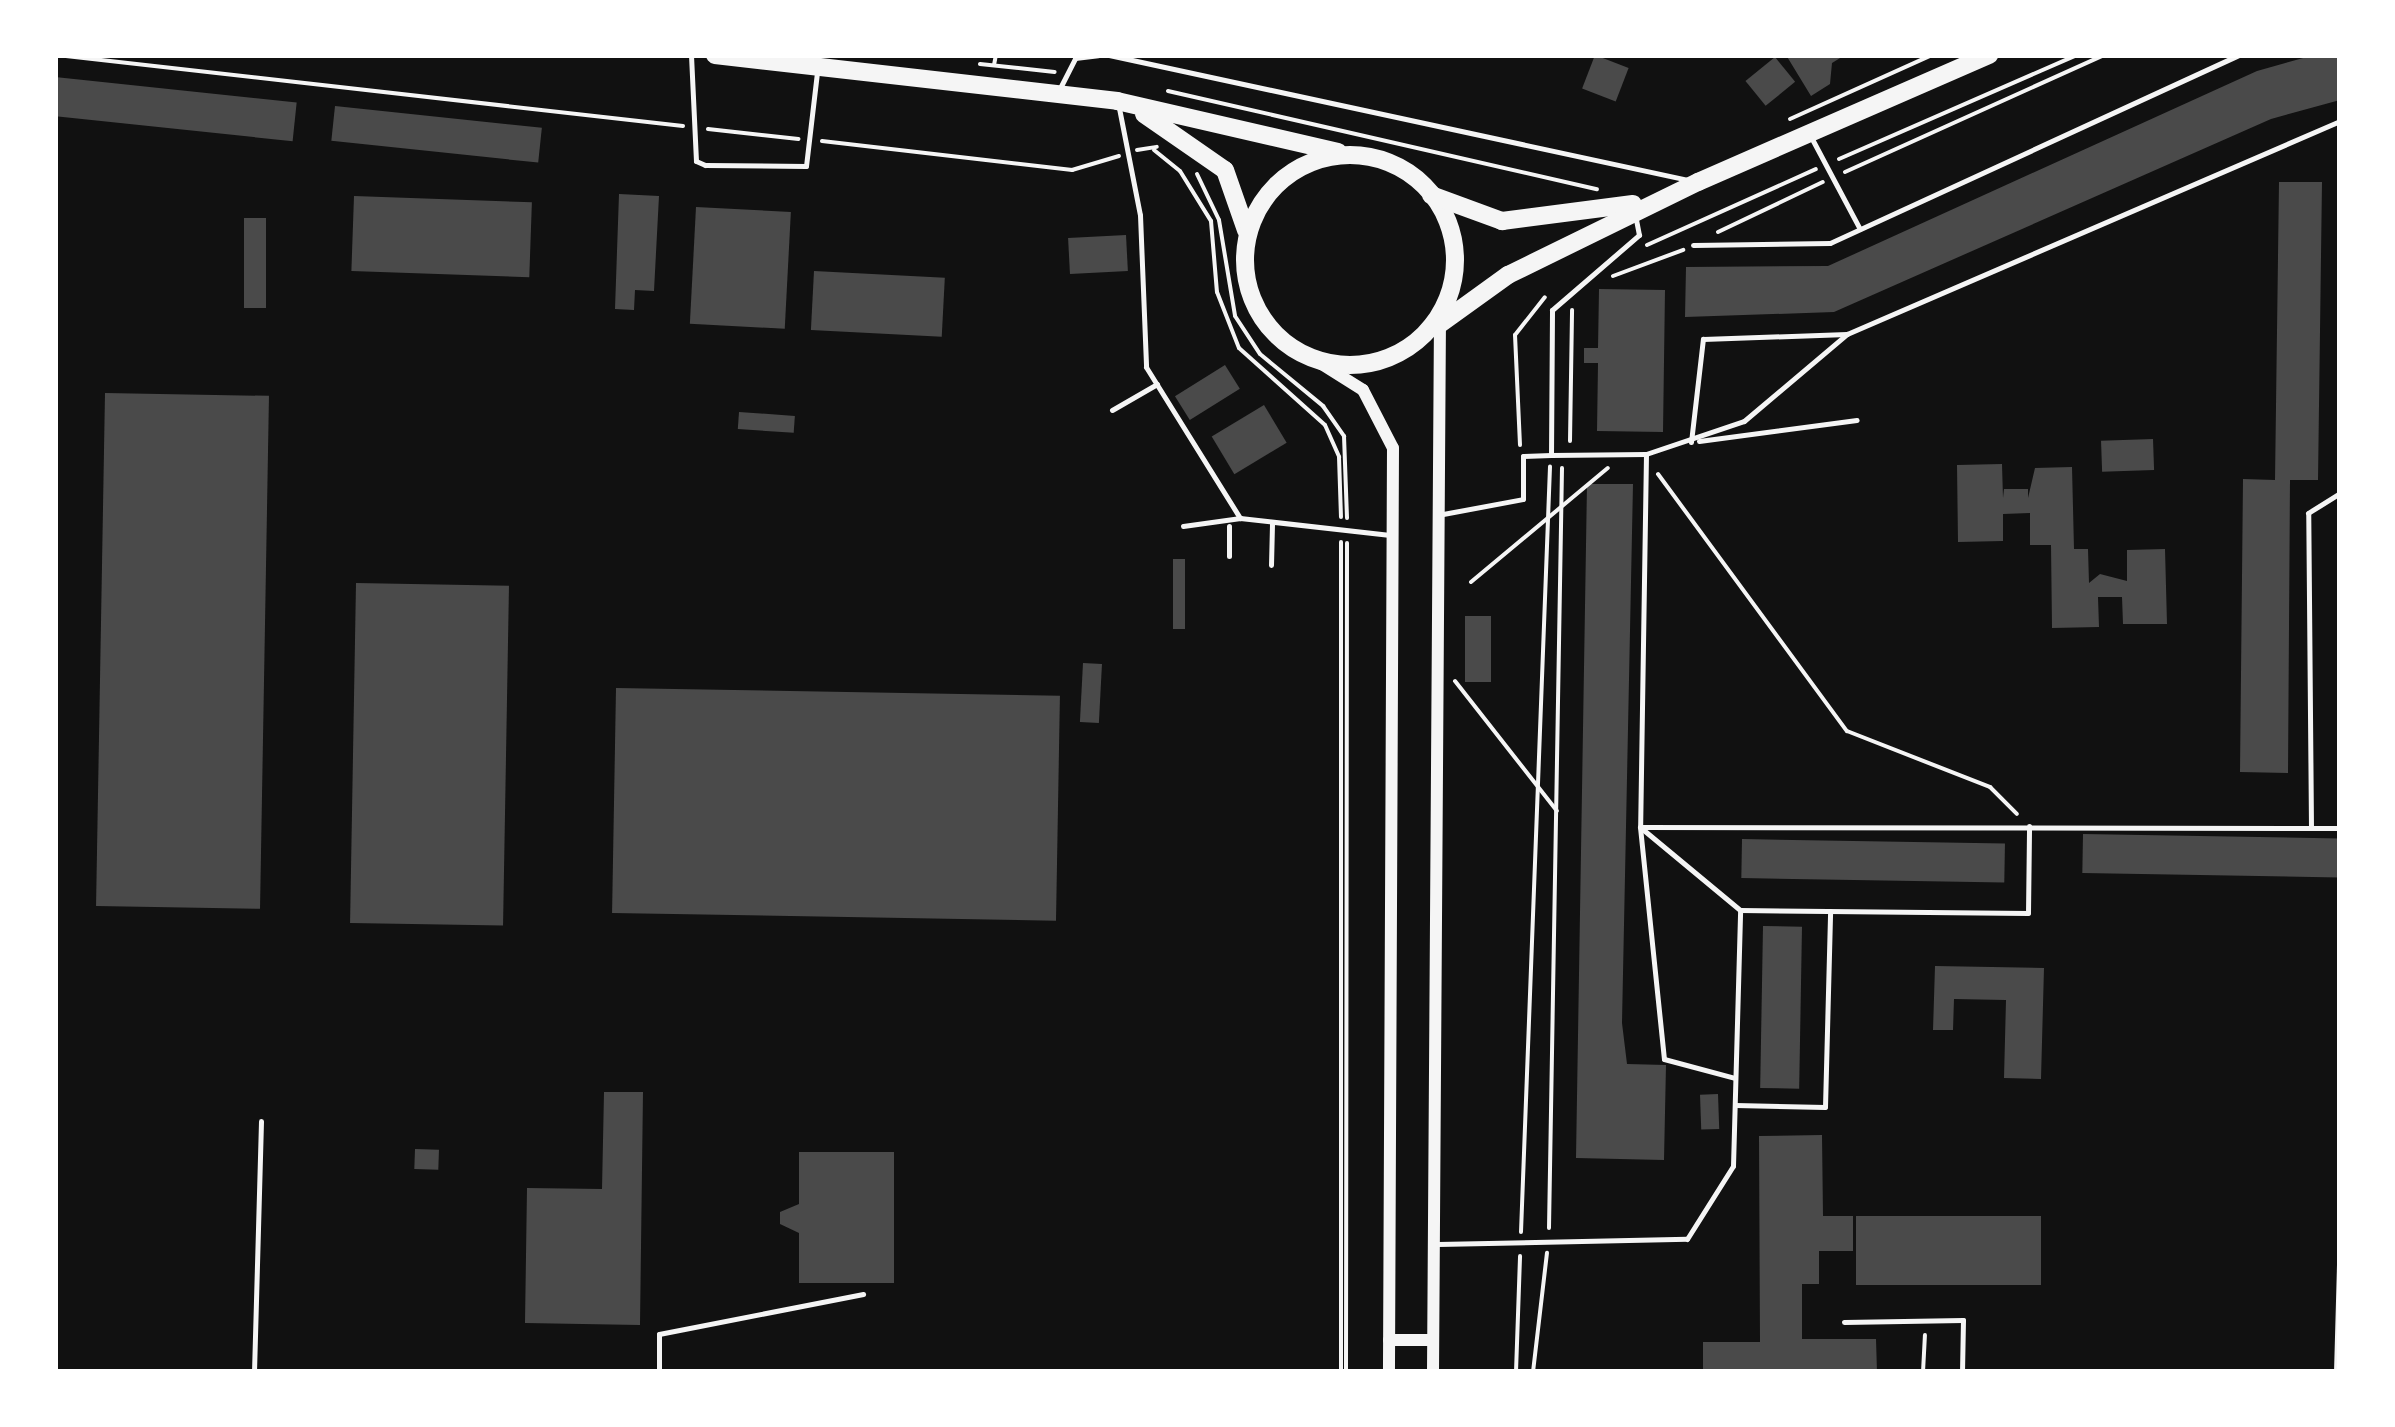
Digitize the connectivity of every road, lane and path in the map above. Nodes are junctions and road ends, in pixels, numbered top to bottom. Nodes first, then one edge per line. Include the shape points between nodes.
1 (57, 55) edge
2 (691, 55) edge
3 (715, 55) edge
4 (1098, 55) edge
5 (1109, 55) edge
6 (1932, 55) edge
7 (1989, 55) edge
8 (2104, 55) edge
9 (2238, 55) edge
10 (974, 64) dead end
11 (818, 66) junction
12 (1068, 73) junction
13 (1160, 90) dead end
14 (1058, 92) junction
15 (1116, 100) junction
16 (1786, 121) dead end
17 (2340, 121) edge
18 (694, 127) junction
19 (1809, 135) junction
20 (809, 140) junction
21 (1149, 147) junction
22 (1131, 152) junction
23 (1348, 155) junction
24 (2340, 162) edge
25 (1833, 178) junction
26 (1692, 185) junction
27 (1606, 191) dead end
28 (1431, 194) junction
29 (1635, 213) junction
30 (1860, 230) junction
31 (1694, 246) junction
32 (1244, 264) junction
33 (1582, 284) junction
34 (1560, 288) dead end
35 (1440, 324) junction
36 (1847, 334) junction
37 (1312, 358) junction
38 (1157, 384) junction
39 (1112, 410) dead end
40 (1857, 420) dead end
41 (1691, 442) junction
42 (1570, 454) junction
43 (1646, 454) junction
44 (1551, 455) junction
45 (2340, 493) edge
46 (1561, 508) junction
47 (1435, 516) junction
48 (1240, 518) junction
49 (1547, 519) junction
50 (1272, 522) junction
51 (1183, 526) dead end
52 (1229, 526) junction
53 (1344, 529) junction
54 (1392, 536) junction
55 (1229, 556) dead end
56 (1271, 565) dead end
57 (1471, 582) dead end
58 (1454, 666) dead end
59 (1538, 786) junction
60 (1557, 811) junction
61 (2029, 826) junction
62 (1640, 827) junction
63 (2311, 828) junction
64 (2340, 828) edge
65 (1740, 910) junction
66 (1830, 911) junction
67 (1735, 1078) junction
68 (1735, 1105) junction
69 (261, 1121) dead end
70 (2340, 1230) edge
71 (1548, 1242) junction
72 (1521, 1243) junction
73 (1433, 1244) junction
74 (863, 1294) dead end
75 (1925, 1320) junction
76 (1844, 1322) dead end
77 (1389, 1340) junction
78 (1433, 1340) junction
79 (2338, 1358) edge
80 (254, 1372) edge
81 (658, 1372) edge
82 (1343, 1372) edge
83 (1389, 1372) edge
84 (1433, 1372) edge
85 (1516, 1372) edge
86 (1533, 1372) edge
87 (1923, 1372) edge
88 (1962, 1372) edge
89 (2336, 1372) edge

1 - 18 path
2 - 18 lane
3 - 11 main road
4 - 12 lane via 1075,58
5 - 26 lane
6 - 16 path
7 - 19 main road
8 - 25 path
9 - 30 lane
10 - 12 path
11 - 14 main road
11 - 20 lane
12 - 14 lane
13 - 27 path
14 - 15 main road
15 - 22 lane
15 - 23 main road
15 - 32 main road via 1225,170 1247,222
17 - 24 lane
17 - 36 lane
18 - 20 path
18 - 20 lane via 704,164 798,170
19 - 25 lane
19 - 26 main road
20 - 22 path via 1072,170
21 - 22 path
21 - 53 path via 1167,156 1205,209 1217,292 1239,348 1325,425 1339,457
21 - 53 path via 1167,148 1199,176 1219,220 1234,316 1260,354 1324,406 1344,436
22 - 38 lane via 1146,367
23 - 28 main road via 1380,160
23 - 32 main road via 1281,180 1260,204
25 - 30 lane
25 - 31 path
26 - 28 main road via 1537,222 1502,221
26 - 29 main road
28 - 35 main road via 1453,247
29 - 33 lane via 1639,235
29 - 35 main road via 1508,275
30 - 31 lane via 1830,244
31 - 33 path
32 - 37 main road via 1264,322
33 - 42 path via 1572,304
33 - 44 lane via 1552,310
34 - 44 path via 1533,303 1515,335 1510,376 1513,443
35 - 37 main road via 1382,360
35 - 47 street
36 - 41 lane via 1744,421
36 - 41 lane via 1704,338
37 - 54 street via 1381,411 1393,448
38 - 39 lane
38 - 48 lane
40 - 41 lane
41 - 43 lane
42 - 43 lane
42 - 44 lane
42 - 46 path
43 - 46 path via 1589,476
43 - 61 path via 1847,731 1990,787
43 - 62 lane
44 - 47 lane via 1522,456 1523,499
44 - 49 path
45 - 63 lane via 2308,514
46 - 49 path
46 - 60 path
47 - 73 street
48 - 50 lane
48 - 52 lane
49 - 57 path
49 - 59 path
50 - 53 lane
50 - 56 lane
51 - 52 lane
52 - 55 lane
53 - 54 lane
53 - 82 path
54 - 77 street
58 - 59 path via 1455,683
59 - 60 path
59 - 72 path
60 - 71 path
61 - 62 lane
61 - 63 lane
61 - 66 lane via 2028,913
62 - 65 lane
62 - 67 lane via 1664,1060
63 - 64 lane
65 - 66 lane
65 - 67 lane
66 - 68 lane via 1825,1107
67 - 68 lane
68 - 71 lane via 1733,1166 1687,1239
69 - 80 lane
70 - 79 lane
71 - 72 lane
71 - 86 path
72 - 73 lane
72 - 85 path
73 - 78 street
74 - 81 lane via 659,1334
75 - 76 lane
75 - 87 path
75 - 88 lane via 1963,1320
77 - 78 street
77 - 83 street
78 - 84 street
79 - 89 lane

